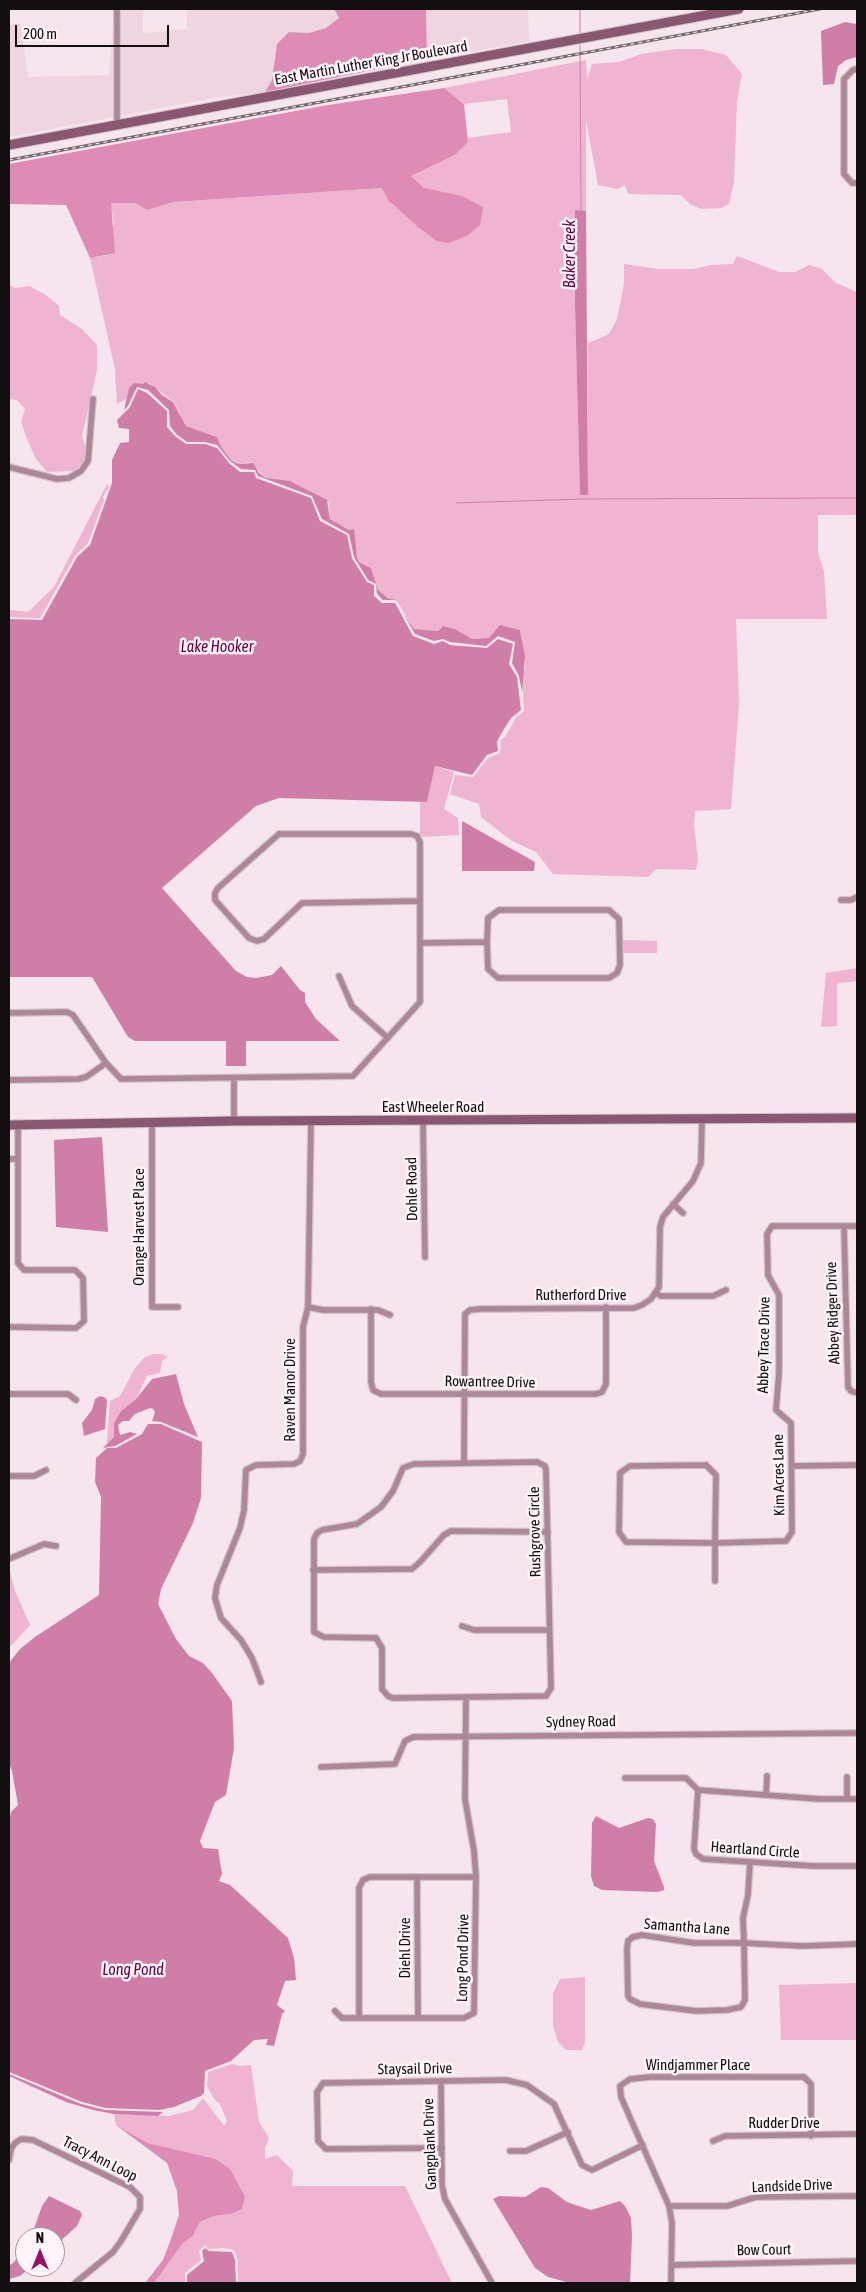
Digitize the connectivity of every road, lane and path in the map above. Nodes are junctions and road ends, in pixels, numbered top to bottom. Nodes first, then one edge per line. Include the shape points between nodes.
1 (117, 9) edge
2 (739, 9) edge
3 (857, 69) edge
4 (117, 125) junction
5 (9, 144) edge
6 (857, 183) edge
7 (93, 399) dead end
8 (9, 466) edge
9 (857, 897) edge
10 (841, 900) dead end
11 (420, 901) junction
12 (487, 942) junction
13 (421, 943) junction
14 (339, 976) dead end
15 (9, 1013) edge
16 (388, 1038) junction
17 (106, 1063) junction
18 (234, 1078) junction
19 (9, 1080) edge
20 (857, 1118) edge
21 (702, 1120) junction
22 (234, 1121) junction
23 (423, 1121) junction
24 (311, 1122) junction
25 (152, 1123) junction
26 (13, 1125) edge
27 (9, 1159) edge
28 (18, 1159) junction
29 (673, 1204) junction
30 (683, 1213) dead end
31 (844, 1226) junction
32 (857, 1226) edge
33 (425, 1257) dead end
34 (726, 1290) dead end
35 (656, 1293) junction
36 (178, 1306) dead end
37 (308, 1307) junction
38 (606, 1307) junction
39 (370, 1310) junction
40 (390, 1315) dead end
41 (9, 1327) edge
42 (857, 1393) edge
43 (9, 1394) edge
44 (464, 1395) junction
45 (76, 1400) dead end
46 (791, 1426) joint
47 (464, 1463) junction
48 (857, 1465) edge
49 (792, 1466) junction
50 (46, 1470) dead end
51 (9, 1476) edge
52 (548, 1532) junction
53 (715, 1543) junction
54 (56, 1546) dead end
55 (9, 1559) edge
56 (313, 1570) junction
57 (716, 1581) dead end
58 (462, 1626) dead end
59 (549, 1630) junction
60 (261, 1682) dead end
61 (466, 1697) junction
62 (857, 1733) edge
63 (465, 1737) junction
64 (321, 1768) dead end
65 (767, 1776) dead end
66 (847, 1777) dead end
67 (625, 1778) dead end
68 (698, 1790) junction
69 (766, 1795) junction
70 (847, 1799) junction
71 (857, 1799) edge
72 (750, 1862) junction
73 (857, 1866) edge
74 (417, 1877) junction
75 (476, 1878) junction
76 (744, 1943) junction
77 (857, 1944) edge
78 (335, 2011) dead end
79 (359, 2018) junction
80 (418, 2018) junction
81 (441, 2081) junction
82 (568, 2132) junction
83 (857, 2134) edge
84 (811, 2136) junction
85 (713, 2140) dead end
86 (643, 2146) junction
87 (442, 2148) junction
88 (510, 2150) dead end
89 (9, 2160) edge
90 (857, 2196) edge
91 (669, 2206) junction
92 (857, 2261) edge
93 (672, 2265) junction
94 (75, 2283) edge
95 (492, 2283) edge
96 (672, 2283) edge

1 - 4 street
2 - 4 street, East Martin Luther King Jr Boulevard
3 - 6 street via 844,80 844,174 852,183
4 - 5 street, East Martin Luther King Jr Boulevard
7 - 8 street via 88,461 81,471 69,478 57,479
9 - 10 street
11 - 11 street via 420,842 411,834 279,834 218,888 215,900 249,938 257,941 264,939 302,903
11 - 13 street
12 - 12 street via 488,969 498,978 609,978 617,973 620,965 619,920 609,910 499,910 488,918
12 - 13 street
13 - 16 street via 420,1002
14 - 16 street via 352,1006
15 - 17 street via 67,1012 73,1015
16 - 18 street via 354,1076
17 - 18 street via 122,1079
17 - 19 street via 78,1079
18 - 22 street
20 - 21 street, East Wheeler Road
21 - 23 street, East Wheeler Road
21 - 29 street via 701,1163 693,1181
22 - 24 street, East Wheeler Road
22 - 25 street, East Wheeler Road
23 - 24 street, East Wheeler Road
23 - 33 street, Dohle Road
24 - 37 street, Raven Manor Drive
25 - 26 street, East Wheeler Road
25 - 36 street, Orange Harvest Place via 152,1306
26 - 28 street
27 - 28 street
28 - 41 street via 18,1263 24,1270 75,1270 83,1278 84,1321 76,1328
29 - 30 street
29 - 35 street via 660,1227 660,1278
31 - 32 street, Abbey Trace Drive
31 - 42 street, Abbey Ridger Drive via 848,1387
31 - 46 street, Abbey Trace Drive via 772,1226 767,1234 768,1272 779,1295 780,1373 776,1410 790,1420
34 - 35 street via 713,1296 661,1296
35 - 38 street, Rutherford Drive via 642,1306
37 - 39 street
37 - 60 street, Raven Manor Drive via 303,1327 303,1454 294,1464 256,1465 246,1470 240,1528 215,1598 221,1618 241,1640
38 - 44 street, Rutherford Drive via 470,1310 465,1314 464,1324
38 - 44 street, Rowantree Drive via 606,1384 602,1392
39 - 40 street
39 - 44 street, Rowantree Drive via 373,1390 380,1394
43 - 45 street via 68,1394
44 - 47 street, Rutherford Drive
46 - 49 street, Kim Acres Lane
47 - 52 street, Rushgrove Circle via 537,1462 545,1466
47 - 56 street, Rushgrove Circle via 423,1463 403,1468 393,1491 381,1507 356,1524 317,1533
48 - 49 street
49 - 53 street, Kim Acres Lane via 792,1532 786,1541
50 - 51 street via 34,1476
52 - 56 street via 451,1531 412,1568
52 - 59 street, Rushgrove Circle
53 - 53 street, Kim Acres Lane via 626,1542 619,1532 620,1473 630,1466 706,1465 716,1475
53 - 57 street, Kim Acres Lane
54 - 55 street via 44,1544
56 - 61 street, Rushgrove Circle via 314,1632 324,1637 371,1637 379,1641 384,1693 393,1698
58 - 59 street via 474,1630
59 - 61 street, Rushgrove Circle via 550,1688 546,1696
61 - 63 street, Long Pond Drive
62 - 63 street, Sydney Road
63 - 64 street, Sydney Road via 414,1737 405,1741 395,1764 387,1766
63 - 75 street, Long Pond Drive via 466,1798
65 - 69 street
66 - 70 street
67 - 68 street via 686,1778
68 - 69 street
68 - 72 street, Heartland Circle via 696,1854 702,1859
69 - 70 street
70 - 71 street
72 - 73 street, Heartland Circle
72 - 76 street, Samantha Lane via 743,1918
74 - 75 street
74 - 79 street via 370,1877 363,1880 359,1888
74 - 80 street, Diehl Drive
75 - 80 street, Long Pond Drive via 474,2013 464,2018
76 - 76 street, Samantha Lane via 694,1943 633,1937 628,1941 627,1949 628,1996 640,2004 680,2009 738,2009 745,2000
76 - 77 street, Samantha Lane
78 - 79 street, Long Pond Drive via 342,2018
79 - 80 street, Long Pond Drive
81 - 82 street, Staysail Drive via 506,2080 527,2085 554,2104
81 - 87 street, Gangplank Drive
81 - 87 street, Staysail Drive via 323,2083 317,2092 318,2141 326,2149
82 - 86 street, Staysail Drive via 582,2165 592,2170
82 - 88 street via 526,2151
83 - 84 street, Rudder Drive
84 - 85 street, Rudder Drive via 725,2136
84 - 86 street, Windjammer Place via 811,2084 804,2078 651,2077 630,2079 620,2086 621,2097
86 - 91 street, Windjammer Place
87 - 95 street, Gangplank Drive via 445,2199
89 - 94 street, Tracy Ann Loop via 15,2143 21,2139 33,2140 130,2187 140,2197 140,2209 113,2252
90 - 91 street, Landside Drive via 756,2197 727,2206
91 - 93 street, Windjammer Place
92 - 93 street, Bow Court
93 - 96 street, Windjammer Place

